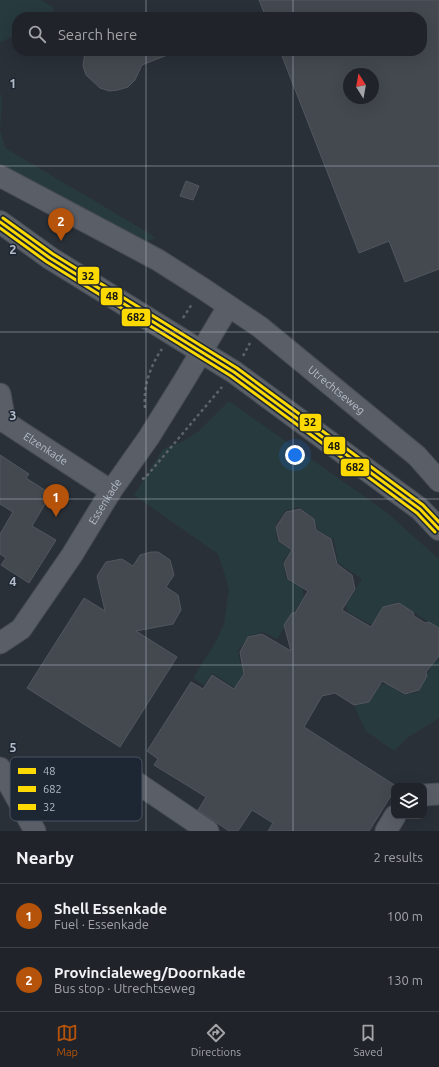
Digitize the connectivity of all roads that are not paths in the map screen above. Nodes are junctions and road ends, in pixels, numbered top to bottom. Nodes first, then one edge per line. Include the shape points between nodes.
1 (0, 176) edge
2 (0, 222) edge
3 (228, 306) junction
4 (200, 352) junction
5 (0, 394) edge
6 (439, 481) edge
7 (111, 491) junction
8 (439, 529) edge
9 (0, 643) edge
10 (0, 768) edge
11 (10, 786) edge
12 (142, 786) edge
13 (439, 794) edge
14 (427, 795) edge
15 (394, 819) edge
16 (29, 821) edge
17 (35, 831) edge
18 (208, 831) edge
19 (386, 831) edge

1 - 3 street, Utrechtseweg via 158,260
2 - 4 main road via 50,258
3 - 4 street
3 - 6 street, Utrechtseweg via 260,327 417,456
4 - 7 street, Essenkade via 149,437
4 - 8 main road via 234,372 420,509
5 - 7 street, Elzenkade via 5,422
7 - 9 street, Essenkade via 72,555 21,629
10 - 11 street
12 - 18 street
13 - 14 street
15 - 19 street
16 - 17 street

